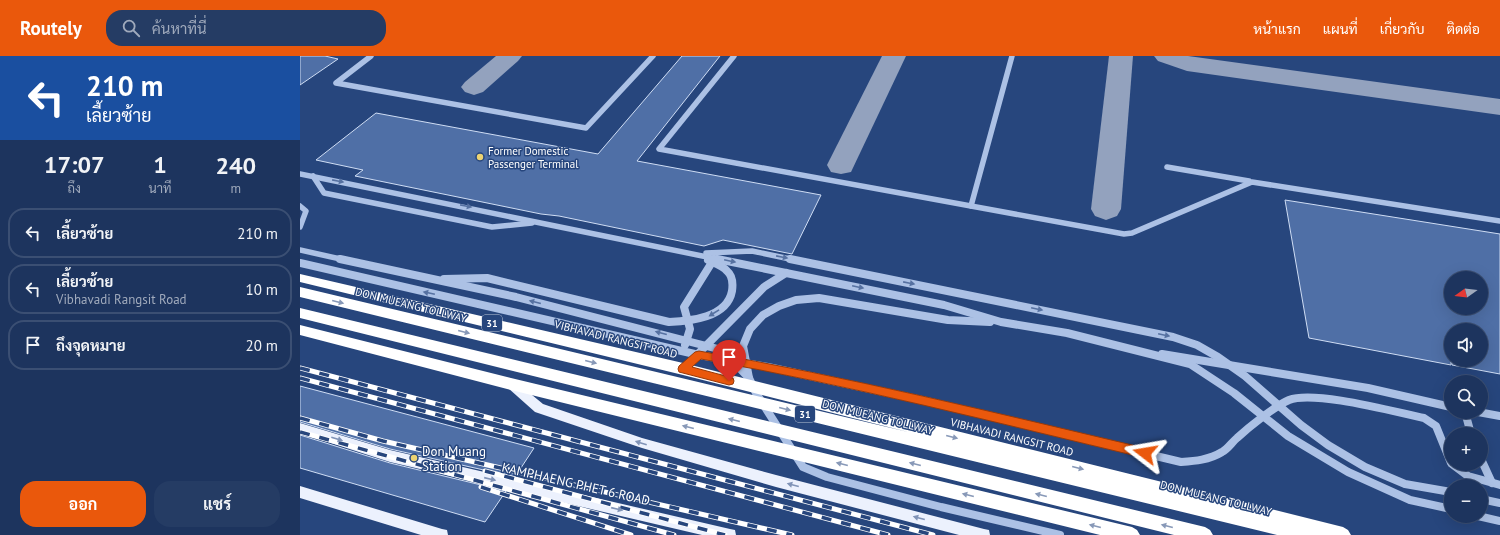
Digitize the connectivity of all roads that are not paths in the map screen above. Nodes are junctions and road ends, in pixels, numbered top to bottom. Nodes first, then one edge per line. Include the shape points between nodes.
1 (371, 56) edge
2 (653, 56) edge
3 (734, 56) edge
4 (1012, 56) edge
5 (1167, 167) dead end
6 (300, 174) edge
7 (313, 176) junction
8 (1252, 182) junction
9 (300, 206) edge
10 (971, 206) junction
11 (1500, 221) edge
12 (300, 225) edge
13 (300, 250) edge
14 (687, 254) junction
15 (714, 258) junction
16 (300, 263) edge
17 (786, 272) junction
18 (300, 278) edge
19 (432, 280) junction
20 (300, 292) edge
21 (300, 313) edge
22 (1000, 322) junction
23 (300, 330) edge
24 (682, 351) junction
25 (1134, 352) junction
26 (699, 355) junction
27 (683, 369) junction
28 (749, 378) junction
29 (511, 384) junction
30 (1444, 405) edge
31 (1488, 414) edge
32 (1500, 416) edge
33 (1263, 417) junction
34 (300, 428) edge
35 (1444, 446) edge
36 (1458, 471) edge
37 (1488, 471) edge
38 (1496, 484) edge
39 (1444, 491) edge
40 (300, 492) edge
41 (1488, 500) edge
42 (1500, 503) edge
43 (1444, 507) edge
44 (1488, 518) edge
45 (1500, 521) edge
46 (723, 534) edge
47 (442, 535) edge
48 (984, 535) edge
49 (1060, 535) edge
50 (1132, 535) edge
51 (1205, 535) edge
52 (1309, 535) edge
53 (1343, 535) edge

1 - 2 lane via 336,83 586,128
3 - 10 lane via 659,149
4 - 10 lane
5 - 8 lane
6 - 7 lane
7 - 14 lane via 324,193 366,202 492,227 534,222
7 -> 15 lane
8 - 10 lane via 1132,233 1124,234
8 - 11 lane
9 - 12 lane via 306,211
13 - 19 lane
14 -> 19 lane via 715,262 727,270 733,284 729,298 720,309 709,316 686,322 669,322 487,278
14 -> 39 lane via 752,251 1173,337 1197,345 1218,357 1245,376 1300,425 1365,467 1405,484
15 -> 17 lane
15 - 24 lane via 684,307 690,332
24 -> 16 lane
17 -> 22 lane via 944,305
17 - 26 lane via 764,287
18 - 27 highway, VIBHAVADI RANGSIT ROAD / 31
28 -> 19 lane via 722,350 516,297
20 -> 52 highway, DON MUEANG TOLLWAY / 31
51 -> 21 highway, 31
22 - 25 lane via 1067,333
22 - 28 lane via 948,320 819,298 796,300 763,315 750,329 743,346
23 - 29 highway
24 - 26 lane
25 - 30 lane via 1177,355 1368,388
25 - 33 lane via 1190,364 1234,393
26 - 27 lane
26 - 33 lane via 926,401 1181,462 1203,460 1223,452
27 -> 53 highway, VIBHAVADI RANGSIT ROAD / 31
28 - 49 lane via 803,467 826,477 926,504
48 -> 29 main road via 642,443 538,408
50 -> 29 highway
31 - 32 lane
33 - 35 lane via 1289,400 1303,397 1332,399 1424,418 1436,426
33 - 43 lane via 1288,436 1348,472 1410,500
34 -> 46 main road, KAMPHAENG PHET 6 ROAD via 390,456
36 - 38 lane
37 - 38 lane
40 - 47 main road
41 - 42 lane
44 - 45 lane

